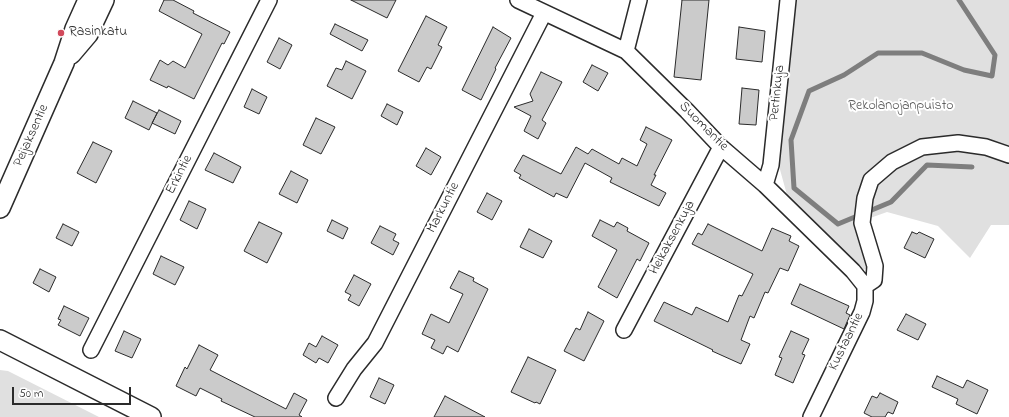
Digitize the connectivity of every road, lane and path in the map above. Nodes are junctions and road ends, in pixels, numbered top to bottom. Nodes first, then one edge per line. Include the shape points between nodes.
1 (88, 0) edge
2 (104, 0) edge
3 (269, 0) edge
4 (518, 0) edge
5 (639, 0) edge
6 (788, 0) edge
7 (544, 13) junction
8 (626, 51) junction
9 (64, 63) junction
10 (721, 147) junction
11 (1009, 155) edge
12 (764, 186) junction
13 (0, 208) edge
14 (865, 286) junction
15 (624, 330) dead end
16 (0, 340) edge
17 (91, 350) dead end
18 (336, 398) dead end
19 (151, 417) edge
20 (811, 417) edge

1 - 9 main road, Peijaksentie
2 - 9 main road, Peijaksentie via 88,34
3 - 17 street, Erkintie
4 - 7 street, Suomantie
5 - 8 street
6 - 12 street, Pertinkuja via 771,165
7 - 8 street, Suomantie
7 - 18 street, Markuntie via 375,343 354,369
8 - 10 street, Suomantie
9 - 13 main road, Peijaksentie
10 - 12 street, Suomantie
10 - 15 street, Heikaksenkuja
11 - 14 street, Kustaantie via 986,147 958,143 922,147 892,162 871,180 865,198 862,223 875,266 874,280
12 - 14 street, Suomantie via 853,271
14 - 20 street, Kustaantie via 862,312
16 - 19 main road

